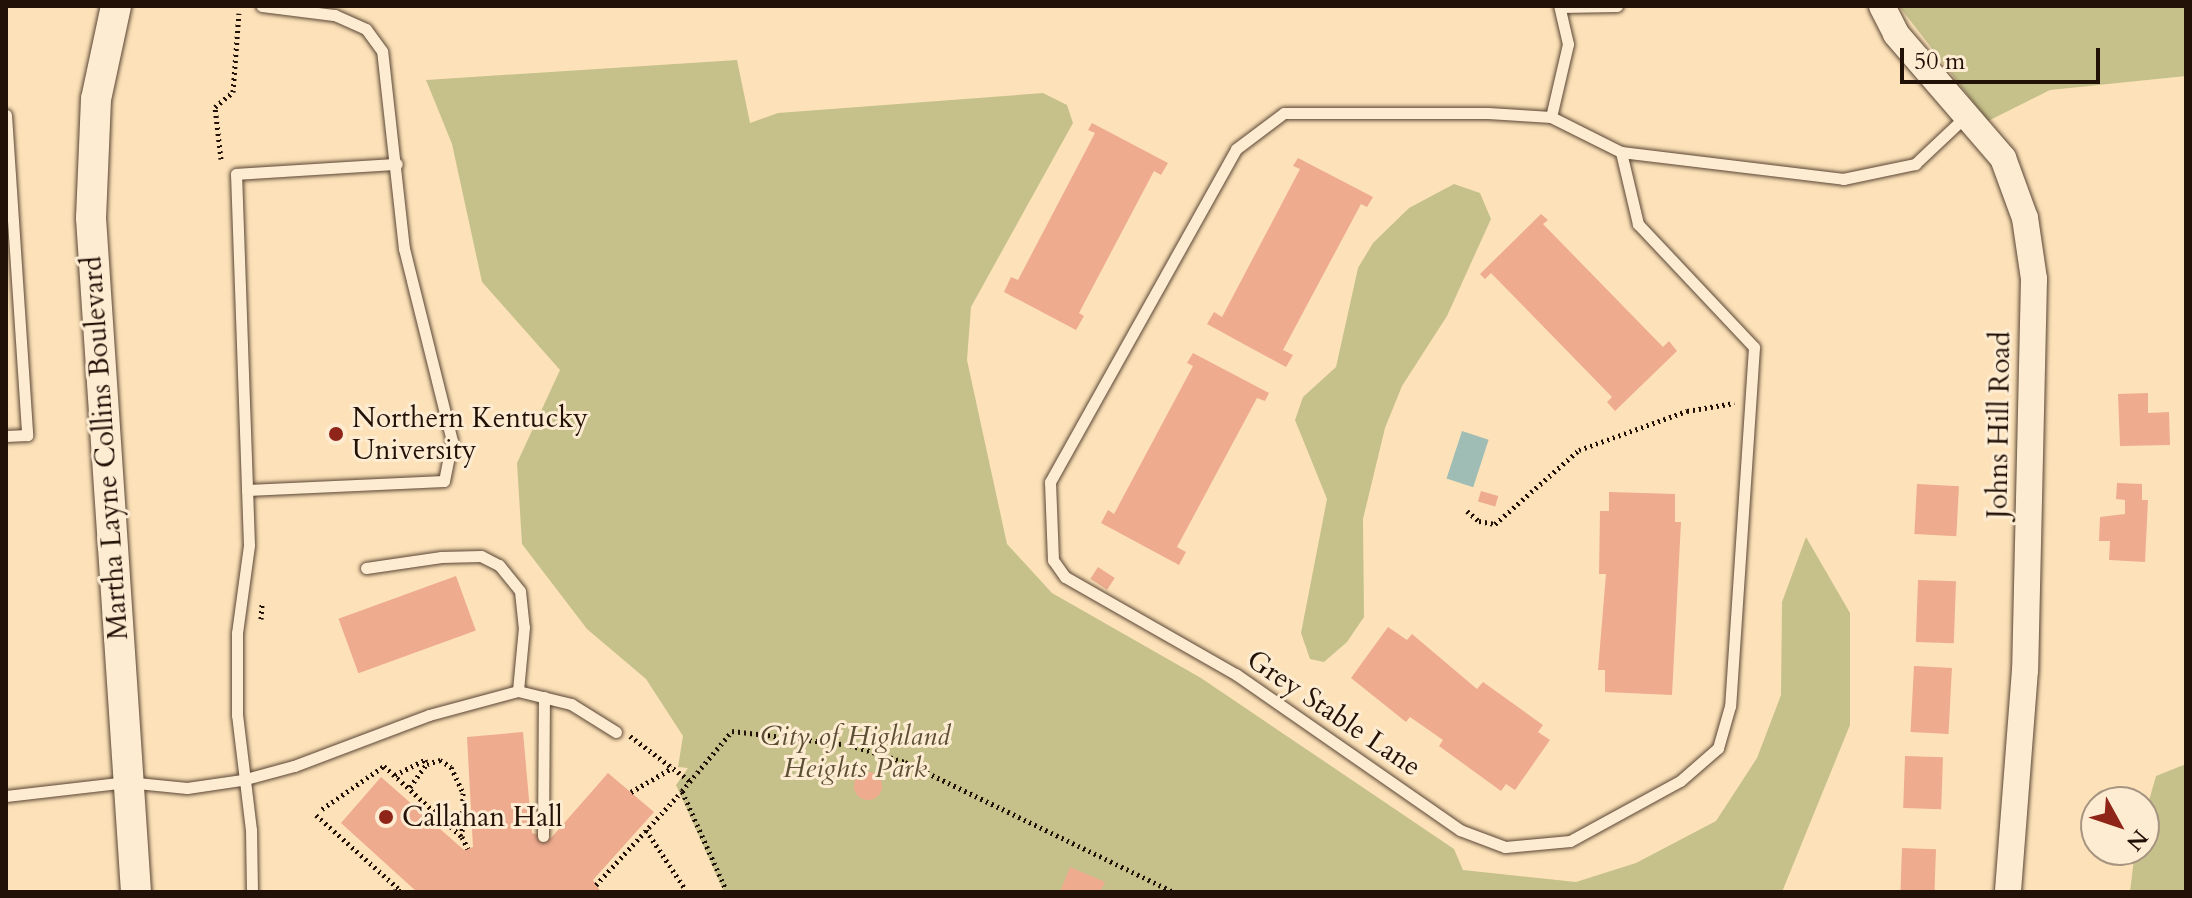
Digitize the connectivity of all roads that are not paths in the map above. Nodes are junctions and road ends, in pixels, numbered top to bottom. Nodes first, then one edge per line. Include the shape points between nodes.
1 (116, 6) edge
2 (262, 6) edge
3 (1617, 6) edge
4 (1882, 6) edge
5 (1560, 7) edge
6 (6, 115) edge
7 (1967, 115) junction
8 (1551, 117) junction
9 (1621, 152) junction
10 (397, 164) junction
11 (6, 436) edge
12 (247, 490) junction
13 (366, 568) dead end
14 (518, 691) junction
15 (544, 697) junction
16 (616, 732) road end
17 (242, 780) junction
18 (127, 782) junction
19 (6, 796) edge
20 (543, 836) dead end
21 (136, 892) edge
22 (252, 892) edge
23 (2008, 892) edge

1 - 18 main road, Martha Layne Collins Boulevard via 96,99 91,218
2 - 10 lane via 334,15 366,29 382,51
3 - 5 lane
4 - 7 street, Johns Hill Road via 1896,34
5 - 8 lane via 1568,44
6 - 11 lane via 27,435
7 - 9 lane, Grey Stable Lane via 1915,164 1843,179
7 - 23 street, Johns Hill Road via 2003,158 2025,218 2034,279 2025,670
8 - 9 lane, Grey Stable Lane
8 - 9 lane, Grey Stable Lane via 1284,113 1236,149 1050,482 1053,560 1065,577 1237,675 1460,830 1505,847 1570,841 1680,781 1718,748 1730,706 1754,347 1638,224
10 - 12 lane via 236,174
10 - 12 lane via 404,249 452,441 444,481
12 - 17 lane via 249,545 237,633
13 - 14 lane via 468,556 499,565 520,591 524,627
14 - 15 lane
14 - 17 lane via 429,715
15 - 16 lane via 571,704
15 - 20 lane
17 - 18 lane via 187,788
17 - 22 lane via 251,830
18 - 19 lane
18 - 21 main road, Martha Layne Collins Boulevard

